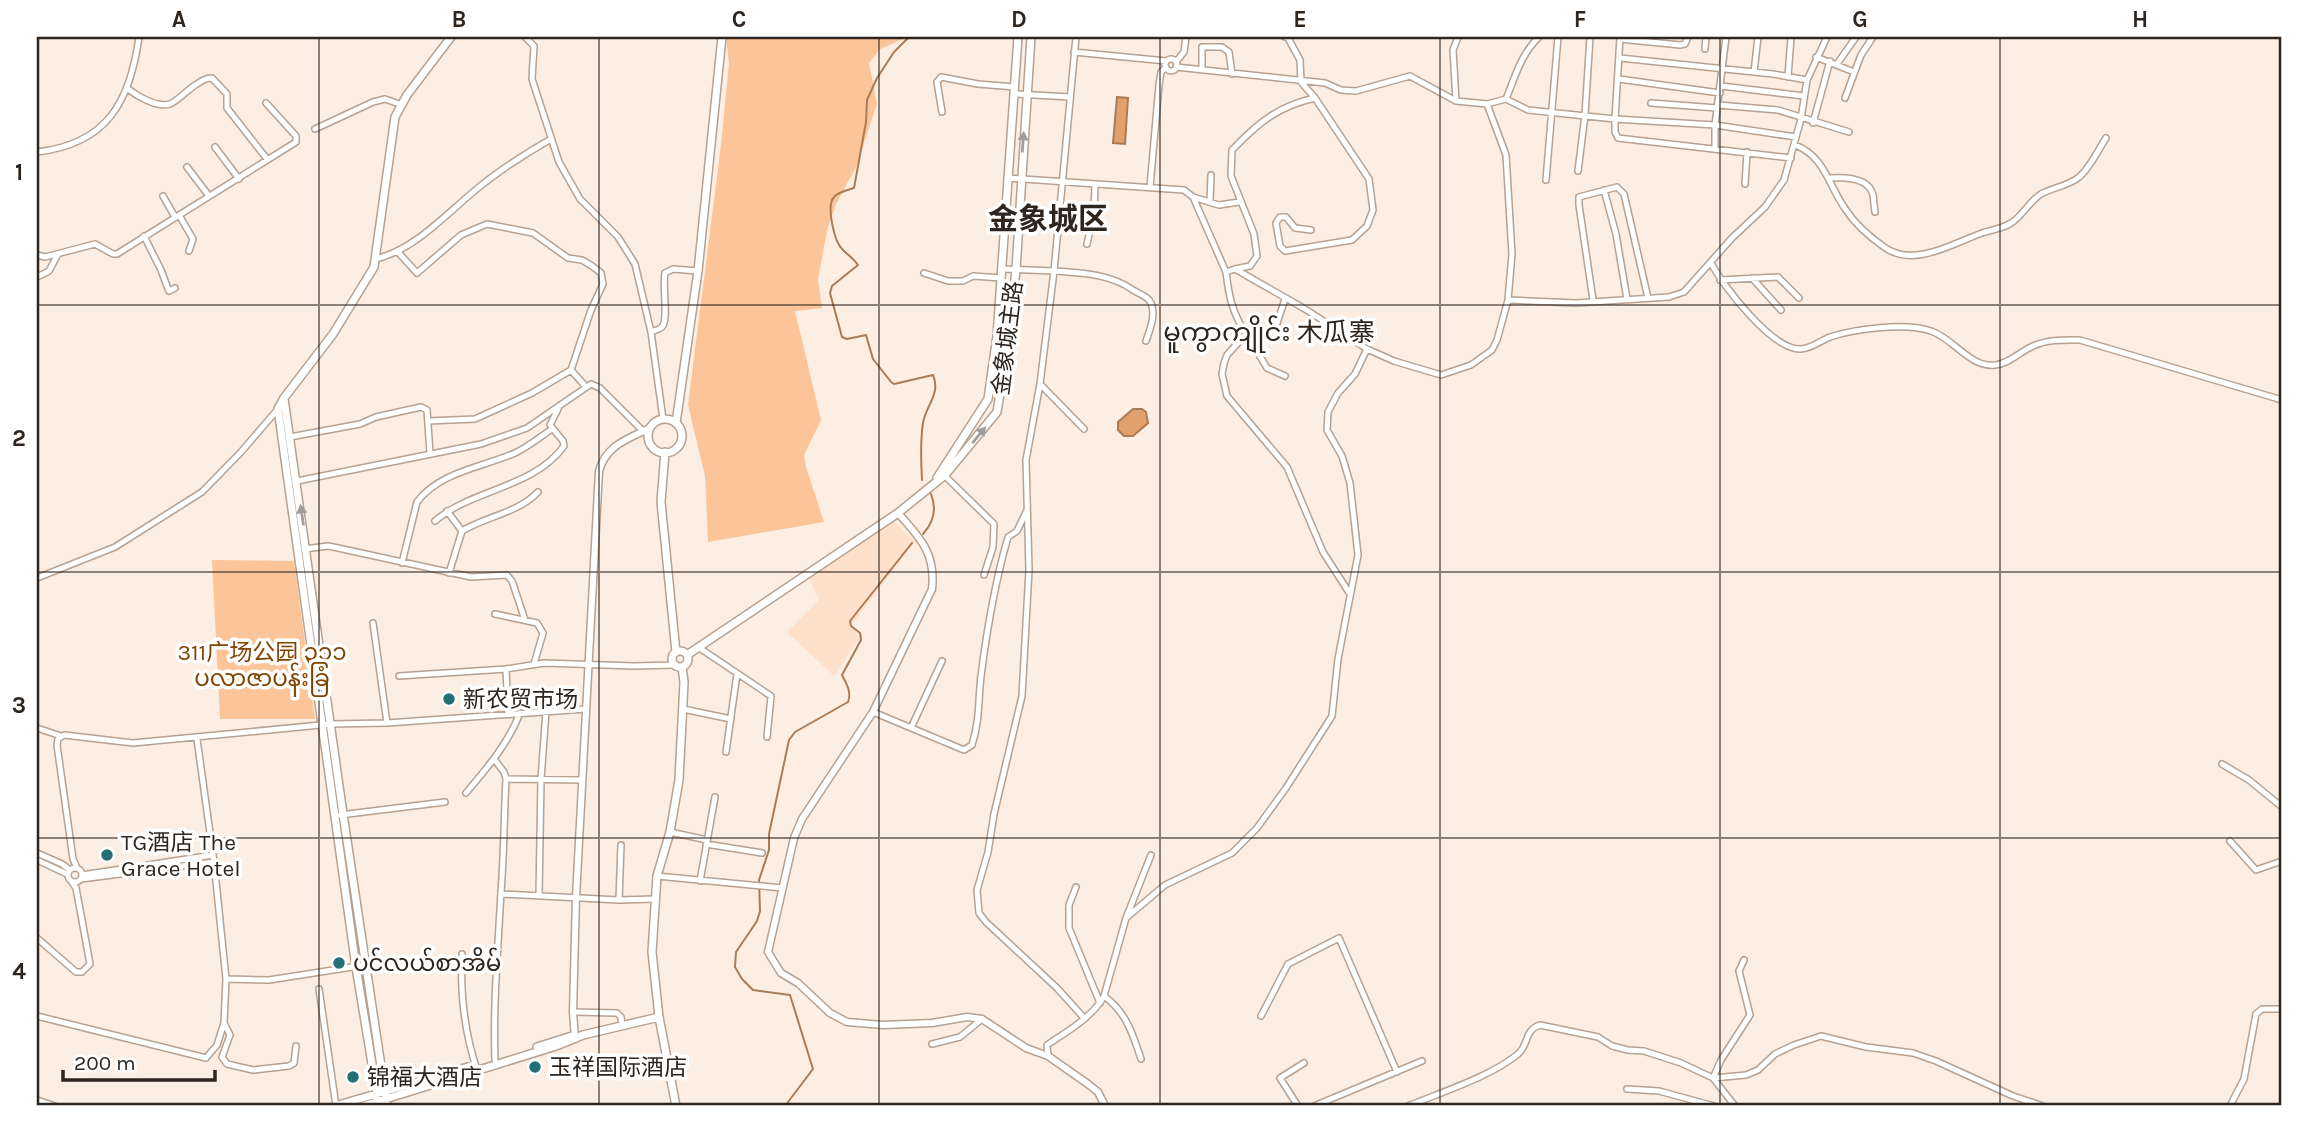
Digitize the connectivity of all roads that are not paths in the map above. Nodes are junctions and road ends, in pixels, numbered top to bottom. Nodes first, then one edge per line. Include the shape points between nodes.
1 (139, 37) edge
2 (452, 37) edge
3 (525, 37) edge
4 (722, 37) edge
5 (1018, 37) edge
6 (1031, 37) edge
7 (1076, 37) edge
8 (1186, 37) edge
9 (1284, 37) edge
10 (1458, 37) edge
11 (1539, 37) edge
12 (1558, 37) edge
13 (1590, 37) edge
14 (1688, 37) edge
15 (1706, 37) edge
16 (1726, 37) edge
17 (1758, 37) edge
18 (1791, 37) edge
19 (1827, 37) edge
20 (1856, 37) edge
21 (1873, 37) edge
22 (1620, 38) edge
23 (1705, 49) dead end
24 (1074, 52) junction
25 (1816, 57) junction
26 (1620, 58) junction
27 (1830, 61) junction
28 (1166, 64) junction
29 (1838, 64) junction
30 (1176, 65) junction
31 (1723, 69) junction
32 (1202, 70) junction
33 (1754, 72) junction
34 (1854, 72) junction
35 (1232, 74) junction
36 (1788, 77) junction
37 (1619, 79) junction
38 (1807, 80) junction
39 (1301, 82) junction
40 (128, 89) junction
41 (1014, 90) junction
42 (1721, 90) junction
43 (1027, 94) junction
44 (1804, 96) junction
45 (1070, 97) junction
46 (1315, 98) junction
47 (1506, 99) junction
48 (1845, 99) dead end
49 (1456, 101) junction
50 (266, 103) dead end
51 (1651, 103) dead end
52 (1487, 104) junction
53 (402, 105) junction
54 (1718, 107) junction
55 (942, 112) dead end
56 (1553, 112) junction
57 (1585, 115) junction
58 (1615, 119) junction
59 (1801, 119) junction
60 (1813, 123) junction
61 (1715, 125) junction
62 (315, 130) dead end
63 (1849, 132) dead end
64 (1796, 137) junction
65 (2106, 138) dead end
66 (551, 139) junction
67 (1795, 145) junction
68 (215, 147) dead end
69 (1715, 148) junction
70 (37, 152) edge
71 (1747, 152) junction
72 (1791, 158) junction
73 (267, 159) junction
74 (187, 167) dead end
75 (1578, 171) dead end
76 (1211, 175) dead end
77 (1007, 178) junction
78 (1829, 178) junction
79 (239, 179) junction
80 (1020, 179) junction
81 (1546, 180) dead end
82 (1063, 181) junction
83 (1745, 184) dead end
84 (1094, 186) junction
85 (1150, 187) junction
86 (1605, 190) junction
87 (163, 196) dead end
88 (209, 196) junction
89 (1193, 197) junction
90 (1210, 201) junction
91 (1239, 202) junction
92 (1875, 212) dead end
93 (177, 216) junction
94 (1311, 230) dead end
95 (144, 236) junction
96 (1087, 244) dead end
97 (189, 250) dead end
98 (397, 251) junction
99 (58, 254) junction
100 (37, 255) edge
101 (375, 259) junction
102 (1711, 263) junction
103 (1002, 269) junction
104 (1235, 269) junction
105 (1016, 270) junction
106 (698, 271) junction
107 (1054, 271) junction
108 (1226, 272) junction
109 (924, 273) dead end
110 (37, 277) edge
111 (1001, 278) junction
112 (1752, 278) junction
113 (1720, 280) junction
114 (175, 288) dead end
115 (1648, 298) junction
116 (1800, 298) dead end
117 (1285, 299) junction
118 (1628, 299) junction
119 (1508, 300) junction
120 (1593, 300) junction
121 (1781, 310) dead end
122 (652, 332) junction
123 (1246, 334) junction
124 (1253, 335) junction
125 (1146, 341) dead end
126 (1367, 349) junction
127 (995, 353) junction
128 (1007, 353) junction
129 (571, 370) junction
130 (1285, 376) dead end
131 (1040, 384) junction
132 (586, 387) junction
133 (284, 398) junction
134 (2282, 400) edge
135 (560, 407) junction
136 (278, 409) junction
137 (663, 419) junction
138 (428, 421) junction
139 (676, 423) junction
140 (552, 429) junction
141 (647, 429) junction
142 (1084, 429) dead end
143 (290, 437) junction
144 (430, 453) junction
145 (665, 453) junction
146 (942, 474) junction
147 (297, 481) junction
148 (538, 492) dead end
149 (1028, 506) junction
150 (447, 511) junction
151 (898, 513) junction
152 (435, 521) dead end
153 (463, 531) junction
154 (307, 548) junction
155 (298, 550) junction
156 (402, 563) junction
157 (449, 573) junction
158 (984, 575) dead end
159 (37, 578) edge
160 (1350, 594) junction
161 (314, 601) junction
162 (305, 602) junction
163 (495, 614) dead end
164 (525, 620) junction
165 (373, 623) dead end
166 (698, 648) junction
167 (676, 652) junction
168 (317, 654) junction
169 (687, 655) junction
170 (942, 661) dead end
171 (534, 664) junction
172 (587, 664) junction
173 (678, 666) junction
174 (506, 669) junction
175 (737, 674) junction
176 (399, 676) dead end
177 (586, 709) junction
178 (682, 709) junction
179 (546, 710) junction
180 (873, 712) junction
181 (520, 713) junction
182 (508, 714) junction
183 (731, 719) junction
184 (387, 723) junction
185 (326, 725) junction
186 (37, 728) edge
187 (911, 728) junction
188 (61, 736) junction
189 (767, 737) dead end
190 (197, 738) junction
191 (726, 752) dead end
192 (494, 759) junction
193 (2222, 764) dead end
194 (506, 779) junction
195 (541, 779) junction
196 (582, 780) junction
197 (466, 793) dead end
198 (715, 797) dead end
199 (445, 802) dead end
200 (2282, 807) edge
201 (339, 815) junction
202 (670, 832) junction
203 (2230, 841) dead end
204 (707, 842) junction
205 (621, 845) dead end
206 (37, 853) edge
207 (762, 853) dead end
208 (213, 855) junction
209 (1151, 855) dead end
210 (37, 860) edge
211 (2282, 861) edge
212 (214, 862) junction
213 (71, 870) junction
214 (657, 876) junction
215 (78, 881) junction
216 (699, 881) junction
217 (1076, 887) dead end
218 (782, 888) junction
219 (501, 894) junction
220 (539, 895) junction
221 (576, 897) junction
222 (655, 899) junction
223 (619, 900) junction
224 (1126, 918) junction
225 (37, 938) edge
226 (462, 954) dead end
227 (1744, 960) dead end
228 (360, 966) junction
229 (226, 979) junction
230 (319, 989) dead end
231 (1104, 996) junction
232 (1100, 1003) junction
233 (2282, 1009) edge
234 (573, 1012) junction
235 (37, 1016) edge
236 (1261, 1016) dead end
237 (659, 1017) junction
238 (1084, 1018) junction
239 (982, 1019) junction
240 (224, 1023) junction
241 (622, 1026) junction
242 (578, 1037) junction
243 (932, 1044) dead end
244 (296, 1046) dead end
245 (1048, 1056) junction
246 (1141, 1059) dead end
247 (495, 1060) junction
248 (1422, 1061) dead end
249 (1304, 1063) dead end
250 (476, 1068) junction
251 (1397, 1072) junction
252 (1713, 1078) junction
253 (1627, 1089) dead end
254 (37, 1100) edge
255 (382, 1100) edge
256 (675, 1105) edge
257 (55, 1106) edge
258 (336, 1106) edge
259 (363, 1106) edge
260 (1105, 1106) edge
261 (1298, 1106) edge
262 (1314, 1106) edge
263 (1409, 1106) edge
264 (1714, 1106) edge
265 (1735, 1106) edge
266 (2043, 1106) edge
267 (2230, 1106) edge

1 - 40 street
2 - 53 main road
3 - 66 street via 534,46 531,72
4 - 106 main road
5 - 41 main road, 金象城主路
6 - 43 main road, 金象城主路
7 - 24 street
8 - 30 street
9 - 39 street via 1300,60
10 - 49 street via 1452,50
11 - 47 street via 1522,58
12 - 56 street
13 - 57 street
14 - 22 street via 1680,45
15 - 23 street
16 - 31 street
17 - 33 street
18 - 36 street
19 - 25 street
20 - 29 street
21 - 34 street
22 - 26 street
24 - 28 street
24 - 45 street
25 - 27 street
25 - 38 street
26 - 31 street
26 - 37 street
27 - 29 street
27 - 60 street
28 - 30 street via 1171,59
28 - 30 street via 1171,70
28 - 85 street via 1159,85
29 - 34 street
30 - 32 street
31 - 33 street
31 - 42 street
32 - 35 street
32 - 35 street via 1202,47 1222,47 1229,52
33 - 36 street
34 - 48 street
35 - 39 street
36 - 38 street
37 - 42 street
37 - 58 street
38 - 44 street
39 - 46 street
39 - 49 street via 1356,91 1410,76
40 - 70 street via 95,133
40 - 73 street via 139,97 170,104 212,78 227,94 226,108
41 - 43 street
41 - 55 street via 941,77 937,82
41 - 77 main road, 金象城主路
42 - 44 street
42 - 54 street
43 - 45 street
80 -> 43 main road, 金象城主路
44 - 59 street
45 - 82 street
46 - 91 street via 1282,107 1232,150 1231,176
46 - 94 street via 1369,179 1373,210 1362,232 1352,240 1285,251 1276,223 1286,217 1295,228
47 - 52 street
47 - 56 street via 1528,110
49 - 52 street
50 - 73 street via 297,139
51 - 54 street
52 - 119 street via 1506,155 1512,254
53 - 62 street via 385,99 373,102
53 - 101 main road via 395,117
54 - 59 street via 1778,110
54 - 61 street
56 - 57 street
56 - 81 street
57 - 58 street
57 - 75 street
58 - 61 street
58 - 69 street via 1618,138
59 - 60 street
59 - 64 street
60 - 63 street
61 - 64 street
61 - 69 street
64 - 67 street
65 - 78 street via 2082,174 2037,197 2014,221 1940,251 1914,255 1895,253 1857,224
66 - 98 street via 512,161
66 - 122 street via 572,188 618,237 635,264
67 - 72 street
67 - 78 street via 1815,157
68 - 79 street
69 - 71 street
71 - 72 street
71 - 83 street
72 - 102 street via 1784,180 1765,207
73 - 79 street
74 - 88 street
76 - 90 street
77 - 80 street
77 - 103 main road, 金象城主路
78 - 92 street via 1850,177 1870,189
79 - 88 street
80 - 82 street
80 - 105 main road, 金象城主路
82 - 84 street
82 - 107 street
84 - 85 street
84 - 96 street
85 - 89 street via 1184,190
86 - 115 street via 1617,187 1624,194
86 - 118 street
86 - 120 street via 1579,197
87 - 93 street
88 - 93 street
89 - 90 street
89 - 108 street
90 - 91 street via 1219,205
91 - 104 street via 1254,234 1257,256 1250,266
93 - 95 street
93 - 97 street via 193,239
95 - 99 street via 117,254 95,244
95 - 114 street via 167,289
98 - 101 street
98 - 129 street via 417,273 461,235 487,224 533,233 568,258 592,266 601,273 603,284
99 - 100 street
99 - 110 street via 49,271
101 - 133 main road via 333,334
102 - 113 street
102 - 115 street via 1684,292
103 - 105 street
103 - 111 main road, 金象城主路
104 - 108 street
104 - 117 street
105 - 107 street
105 - 128 main road, 金象城主路
106 - 122 street via 673,269 665,274 666,320
106 - 139 main road
107 - 125 street via 1118,280 1145,297 1153,315
107 - 131 street
108 - 123 street via 1229,301
109 - 111 street via 948,281 973,276
111 - 127 main road, 金象城主路
112 - 113 street
112 - 116 street via 1778,278
112 - 121 street
113 - 134 street via 1752,317 1792,348 1803,349 1826,338 1875,328 1929,330 1970,358 1996,365 2050,340 2080,340
115 - 118 street
117 - 124 street via 1276,326
117 - 126 street
118 - 120 street
119 - 120 street
119 - 126 street via 1492,349 1457,371 1441,375
122 - 137 street
123 - 124 street
123 - 160 street via 1224,363 1227,397 1287,467 1323,552
124 - 130 street via 1267,368
126 - 160 street via 1328,412 1327,430 1342,456 1355,519 1358,555
127 - 128 main road
127 - 146 main road, 金象城主路 via 988,399
146 -> 128 main road, 金象城主路 via 997,412
129 - 132 street
129 - 138 street via 475,419
131 - 142 street
131 - 149 street via 1026,460
132 - 135 street
132 - 141 street via 600,388
133 - 136 main road
133 - 143 main road
135 - 140 street
135 - 144 street via 508,436
136 - 155 main road
136 - 159 street via 202,492 116,547
137 - 139 main road
137 - 141 main road
138 - 143 street via 425,408 412,408 360,424
138 - 144 street
139 - 145 main road via 680,442
140 - 150 street via 564,446 552,458 516,482
140 - 156 street via 519,451 455,474 423,494
141 - 145 main road via 649,443
141 - 172 street via 612,447 601,461
143 - 147 main road
144 - 147 street
145 - 167 main road via 661,502
146 - 151 main road, 金象城主路
146 - 158 street via 995,524
154 -> 147 main road
148 - 153 street via 521,505
149 - 187 street via 1022,524 1008,537 992,603 979,723 972,745 964,750
149 - 238 street via 1029,579 1020,705 976,902 986,922
150 - 152 street
150 - 153 street
151 - 166 main road, 金象城主路
151 - 180 street via 923,542 934,575 932,589
153 - 157 street
154 - 155 street
154 - 156 street via 328,546
154 - 161 main road
155 - 162 main road
156 - 157 street
157 - 164 street via 510,577
160 - 224 street via 1332,716 1286,788 1232,853 1165,886
161 - 162 main road
161 - 168 main road
162 - 168 main road
163 - 164 street
164 - 171 street via 536,622 542,631
165 - 184 street
166 - 169 main road, 金象城主路
166 - 175 street
167 - 169 main road
167 - 173 main road via 672,657
168 - 185 main road
169 - 173 main road via 688,661
170 - 187 street
171 - 172 street
171 - 174 street
172 - 173 street
172 - 177 street
173 - 178 main road
174 - 176 street
174 - 182 street
175 - 183 street
175 - 189 street via 771,696
177 - 179 street
177 - 196 street
178 - 183 street
178 - 202 main road via 679,780
179 - 181 street
179 - 195 street
180 - 187 street
180 - 218 street via 803,819
181 - 182 street
181 - 192 street
182 - 184 street
183 - 191 street
184 - 185 street
185 - 190 street
185 - 201 main road
186 - 188 street
188 - 190 street via 133,743
188 - 213 street via 57,745
190 - 208 street
192 - 194 street
192 - 197 street
193 - 200 street
194 - 195 street
194 - 219 street
195 - 196 street
195 - 220 street
196 - 221 street
198 - 204 street
199 - 201 street
201 - 228 main road
202 - 204 street
202 - 214 main road
203 - 211 street via 2256,870
204 - 207 street
204 - 216 street
205 - 223 street
206 - 213 street
208 - 212 street
208 - 215 street
209 - 224 street
210 - 213 street
212 - 215 street
212 - 229 street
213 - 215 street
213 - 215 street via 68,878
214 - 216 street
214 - 222 main road
215 - 225 street via 90,964 87,970 76,972
216 - 218 street
217 - 232 street via 1069,905 1069,928
218 - 239 street via 769,944 771,959 781,973 830,1013 863,1024
219 - 220 street
219 - 247 street
220 - 221 street
221 - 223 street
221 - 234 street
222 - 223 street
222 - 237 main road via 652,952
224 - 231 street
226 - 250 street via 463,1020
227 - 252 street via 1739,971 1750,1015
228 - 229 street via 269,981
228 - 255 main road
229 - 240 street
230 - 258 street
231 - 232 street
231 - 246 street via 1117,1005 1130,1026
232 - 238 street
233 - 267 street via 2262,1009 2256,1014 2244,1079
234 - 241 street via 617,1013
234 - 242 street
235 - 240 street via 206,1058 217,1045
236 - 251 street via 1288,964 1339,938
237 - 241 main road
237 - 256 main road
238 - 245 street via 1047,1045
239 - 243 street via 960,1037
239 - 245 street via 1026,1048
240 - 244 street via 230,1035 222,1057 227,1065 253,1070 289,1066 294,1063
241 - 242 main road
242 - 247 main road
242 - 250 main road
245 - 260 street via 1098,1092
247 - 250 main road
248 - 251 street
249 - 261 street via 1280,1078
250 - 255 main road
251 - 262 street
252 - 263 street via 1671,1059 1540,1025 1533,1027 1523,1049 1508,1062
252 - 265 street
252 - 266 street via 1746,1075 1784,1049 1821,1036 1936,1061
253 - 264 street via 1659,1091
254 - 257 street
255 - 258 main road
255 - 259 main road

